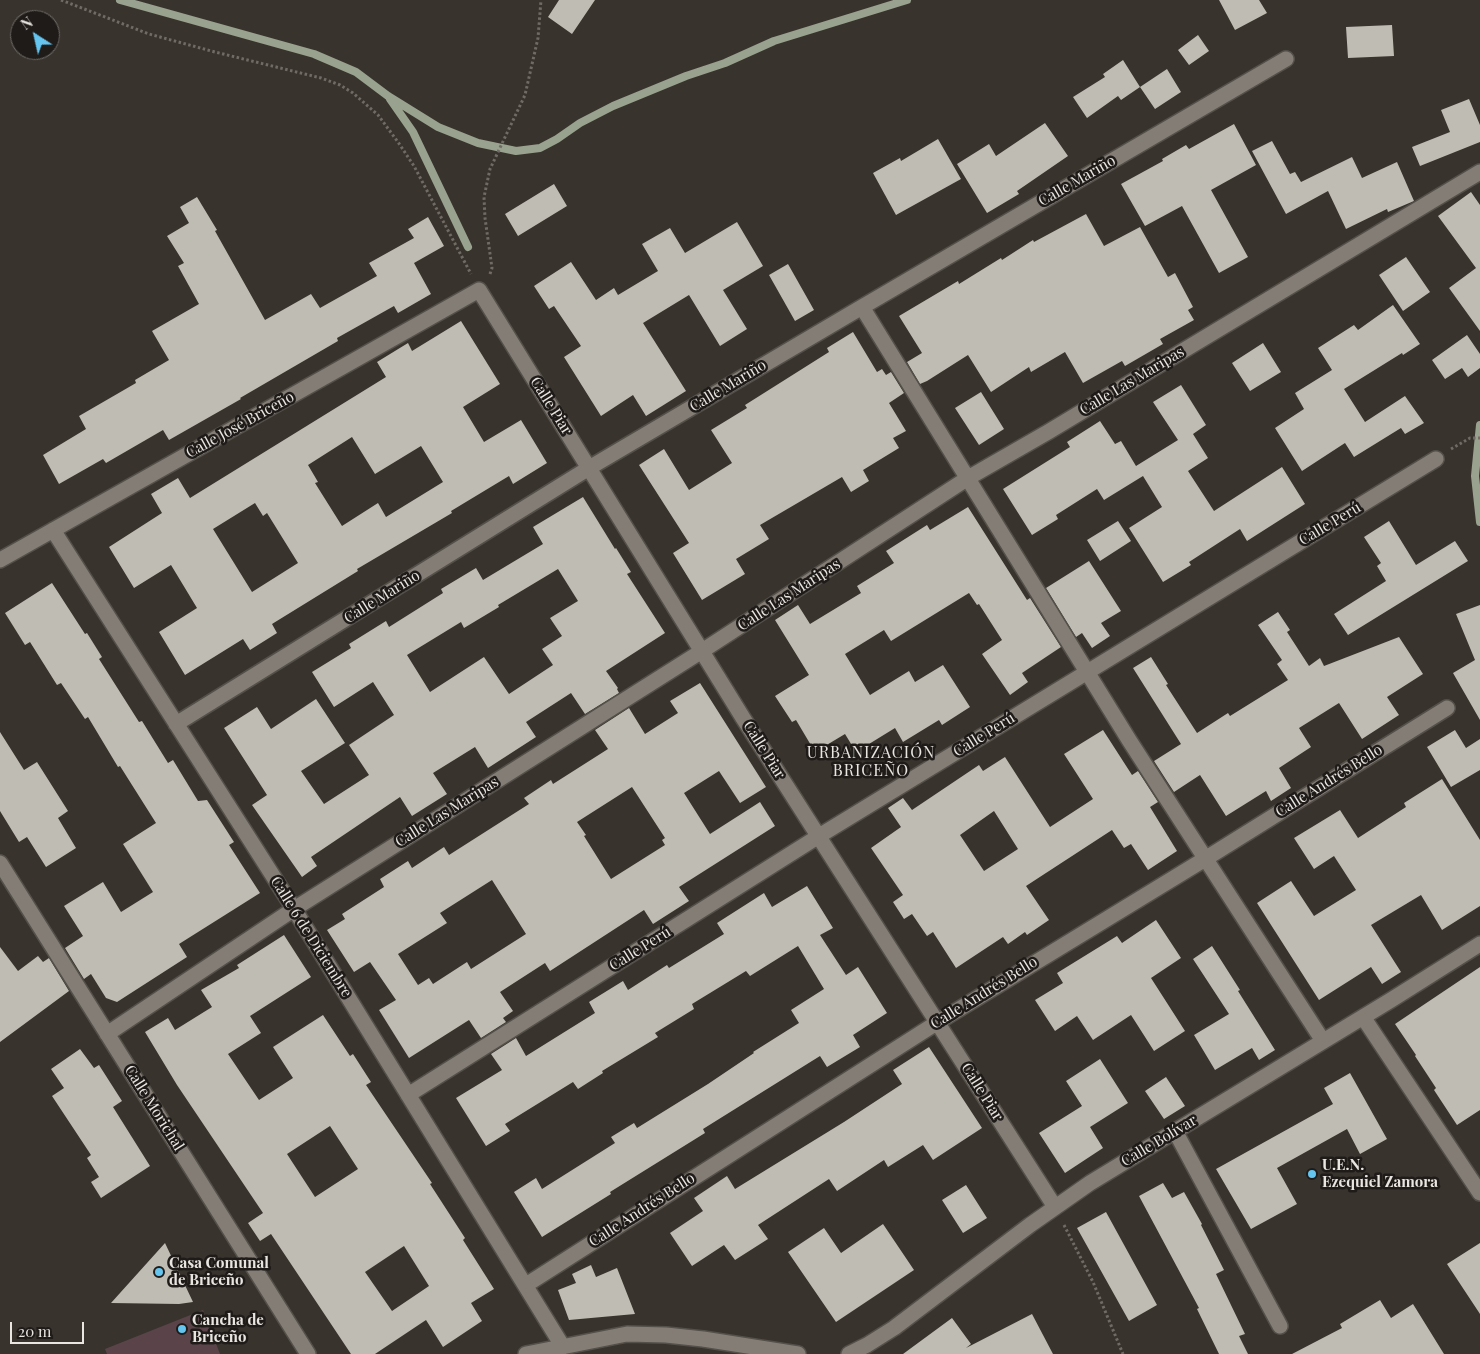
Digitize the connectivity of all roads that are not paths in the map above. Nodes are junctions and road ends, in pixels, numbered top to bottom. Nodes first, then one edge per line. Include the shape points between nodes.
1 (1286, 59) dead end
2 (1480, 172) edge
3 (479, 290) joint
4 (862, 306) junction
5 (1436, 459) road end
6 (589, 468) junction
7 (968, 478) junction
8 (52, 530) junction
9 (0, 560) edge
10 (702, 651) junction
11 (1087, 672) junction
12 (1447, 708) dead end
13 (176, 724) junction
14 (819, 836) junction
15 (1205, 859) junction
16 (0, 864) edge
17 (294, 909) junction
18 (1480, 944) edge
19 (1363, 1017) junction
20 (938, 1022) junction
21 (107, 1034) junction
22 (1323, 1042) junction
23 (408, 1095) junction
24 (1175, 1131) junction
25 (1480, 1193) edge
26 (1055, 1207) junction
27 (526, 1285) junction
28 (1280, 1326) dead end
29 (564, 1347) junction
30 (308, 1354) edge
31 (526, 1354) edge
32 (798, 1354) edge
33 (849, 1354) edge

1 - 4 street, Calle Mariño
2 - 7 street, Calle Las Maripas
3 - 6 street, Calle Piar
3 - 8 street, Calle José Briceño
4 - 6 street, Calle Mariño
4 - 7 street
5 - 11 street, Calle Perú
6 - 10 street, Calle Piar
6 - 13 street, Calle Mariño
7 - 10 street, Calle Las Maripas
7 - 11 street
8 - 9 street, Calle José Briceño
8 - 13 street, Calle 6 de Diciembre
10 - 14 street, Calle Piar
10 - 17 street, Calle Las Maripas
11 - 14 street, Calle Perú
11 - 15 street
12 - 15 street, Calle Andrés Bello
13 - 17 street, Calle 6 de Diciembre
14 - 20 street, Calle Piar
14 - 23 street, Calle Perú
15 - 20 street, Calle Andrés Bello
15 - 22 street
16 - 21 street, Calle Morichal
17 - 21 street, Calle Las Maripas
17 - 23 street, Calle 6 de Diciembre
18 - 19 street, Calle Bolívar
19 - 22 street, Calle Bolívar
19 - 25 street
20 - 26 street, Calle Piar
20 - 27 street, Calle Andrés Bello
21 - 30 street, Calle Morichal
22 - 24 street, Calle Bolívar
23 - 27 street, Calle 6 de Diciembre
24 - 26 street, Calle Bolívar
24 - 28 street
26 - 33 street, Calle Bolívar via 894,1328
27 - 29 street, Calle 6 de Diciembre
29 - 31 street
29 - 32 street via 627,1334 666,1335

